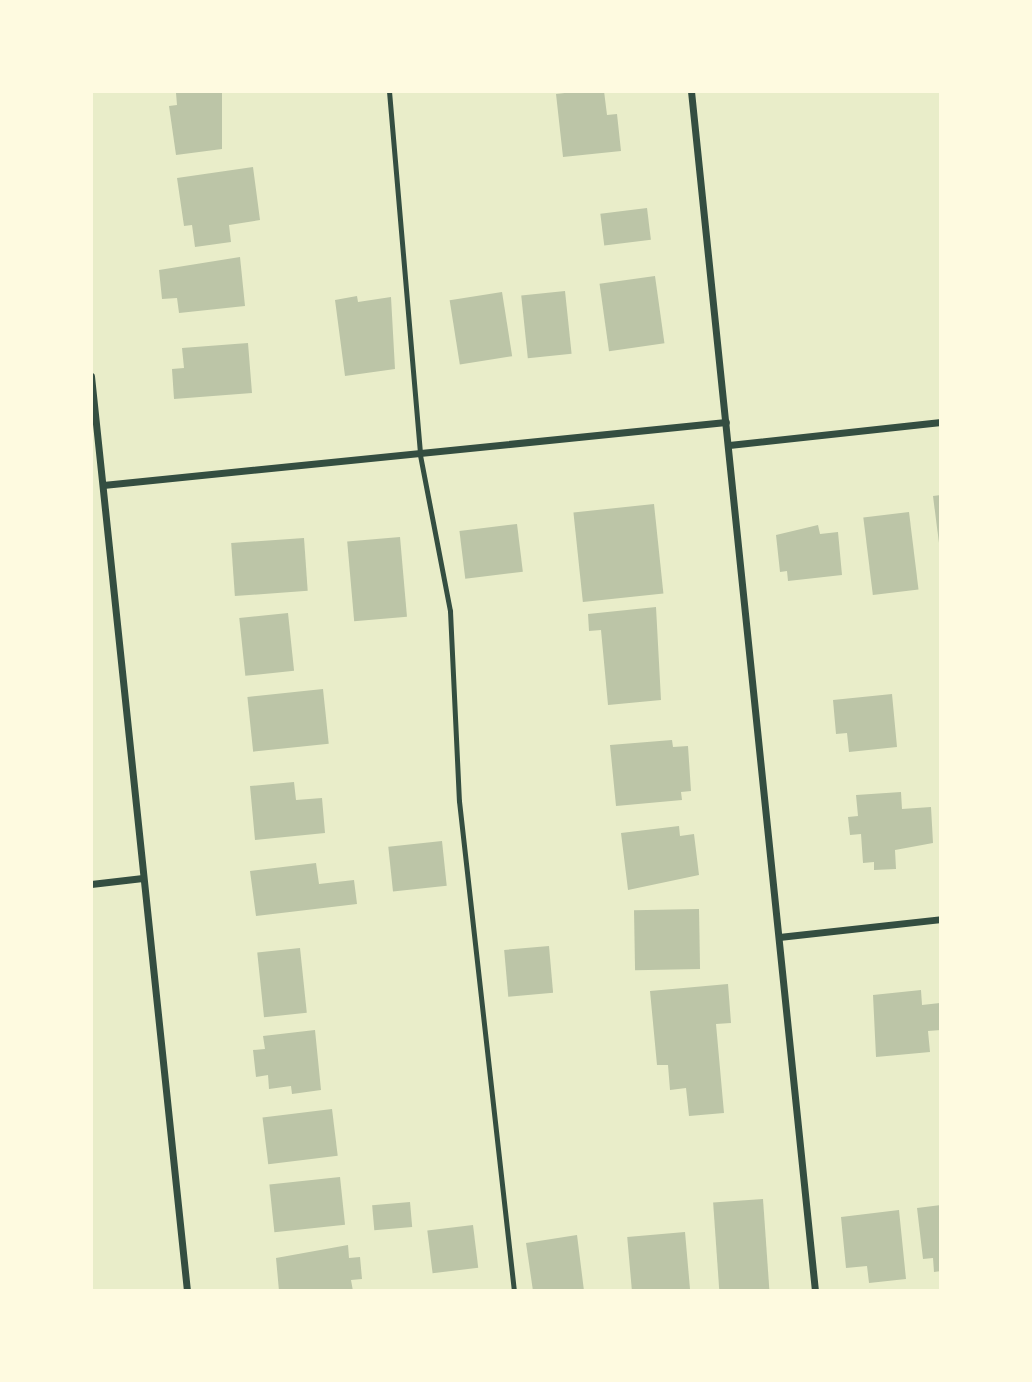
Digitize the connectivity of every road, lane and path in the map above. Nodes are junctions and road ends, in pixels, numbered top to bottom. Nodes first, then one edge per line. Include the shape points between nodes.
1 (388, 91) edge
2 (691, 91) edge
3 (91, 376) edge
4 (726, 422) junction
5 (941, 422) edge
6 (729, 445) junction
7 (420, 455) junction
8 (103, 485) junction
9 (143, 878) junction
10 (91, 884) edge
11 (941, 919) edge
12 (779, 937) junction
13 (187, 1291) edge
14 (514, 1291) edge
15 (815, 1291) edge

1 - 7 lane
2 - 4 street
3 - 8 street
4 - 6 street
4 - 7 street
5 - 6 street
6 - 12 street
7 - 8 street
7 - 14 lane via 450,611 459,802
8 - 9 street
9 - 10 street
9 - 13 street
11 - 12 street
12 - 15 street

